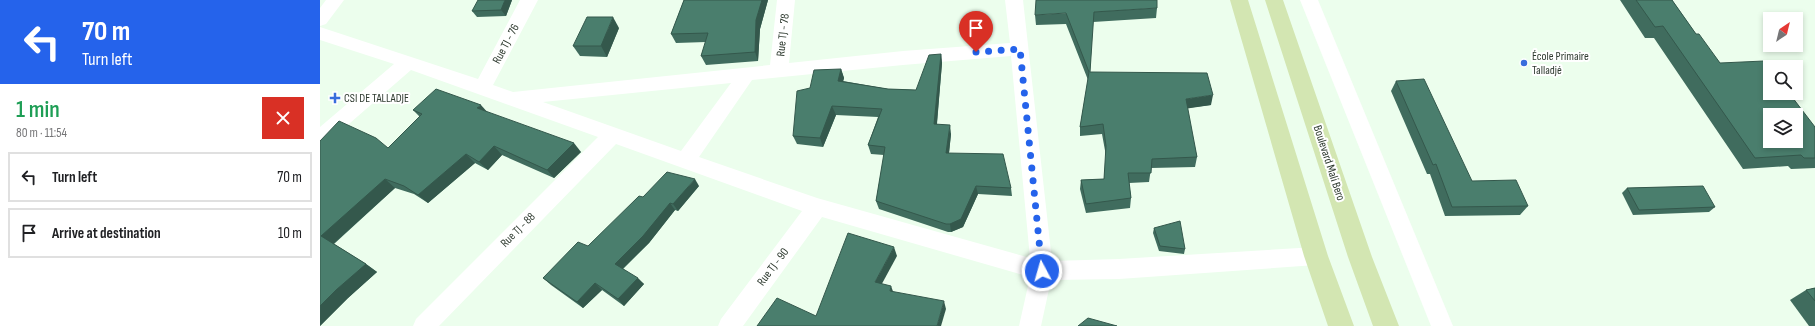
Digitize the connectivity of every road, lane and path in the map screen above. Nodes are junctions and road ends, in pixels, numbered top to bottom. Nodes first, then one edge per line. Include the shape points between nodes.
1 (334, 0) edge
2 (530, 0) edge
3 (786, 0) edge
4 (1014, 0) edge
5 (1239, 0) edge
6 (1274, 0) edge
7 (1309, 0) edge
8 (320, 20) edge
9 (320, 33) edge
10 (1020, 49) junction
11 (408, 62) junction
12 (779, 71) junction
13 (747, 74) junction
14 (482, 89) junction
15 (511, 99) junction
16 (613, 134) junction
17 (320, 138) edge
18 (686, 160) junction
19 (817, 207) junction
20 (1316, 256) junction
21 (1042, 271) junction
22 (424, 326) edge
23 (728, 326) edge
24 (1030, 326) edge
25 (1340, 326) edge
26 (1386, 326) edge
27 (1442, 326) edge

1 - 8 street
2 - 14 street, Rue TJ - 76
3 - 12 street, Rue TJ - 78
4 - 10 street
5 - 20 main road
6 - 26 main road, Boulevard Mali Bero via 1360,257
7 - 27 street
9 - 11 street
10 - 12 street
10 - 21 street
11 - 14 street
11 - 17 street
12 - 13 street
13 - 15 street
13 - 18 street
14 - 15 street
15 - 16 street
16 - 18 street
16 - 22 street, Rue TJ - 88
18 - 19 street
19 - 21 street
19 - 23 street, Rue TJ - 90
20 - 21 street via 1119,270
20 - 25 main road
21 - 24 street

